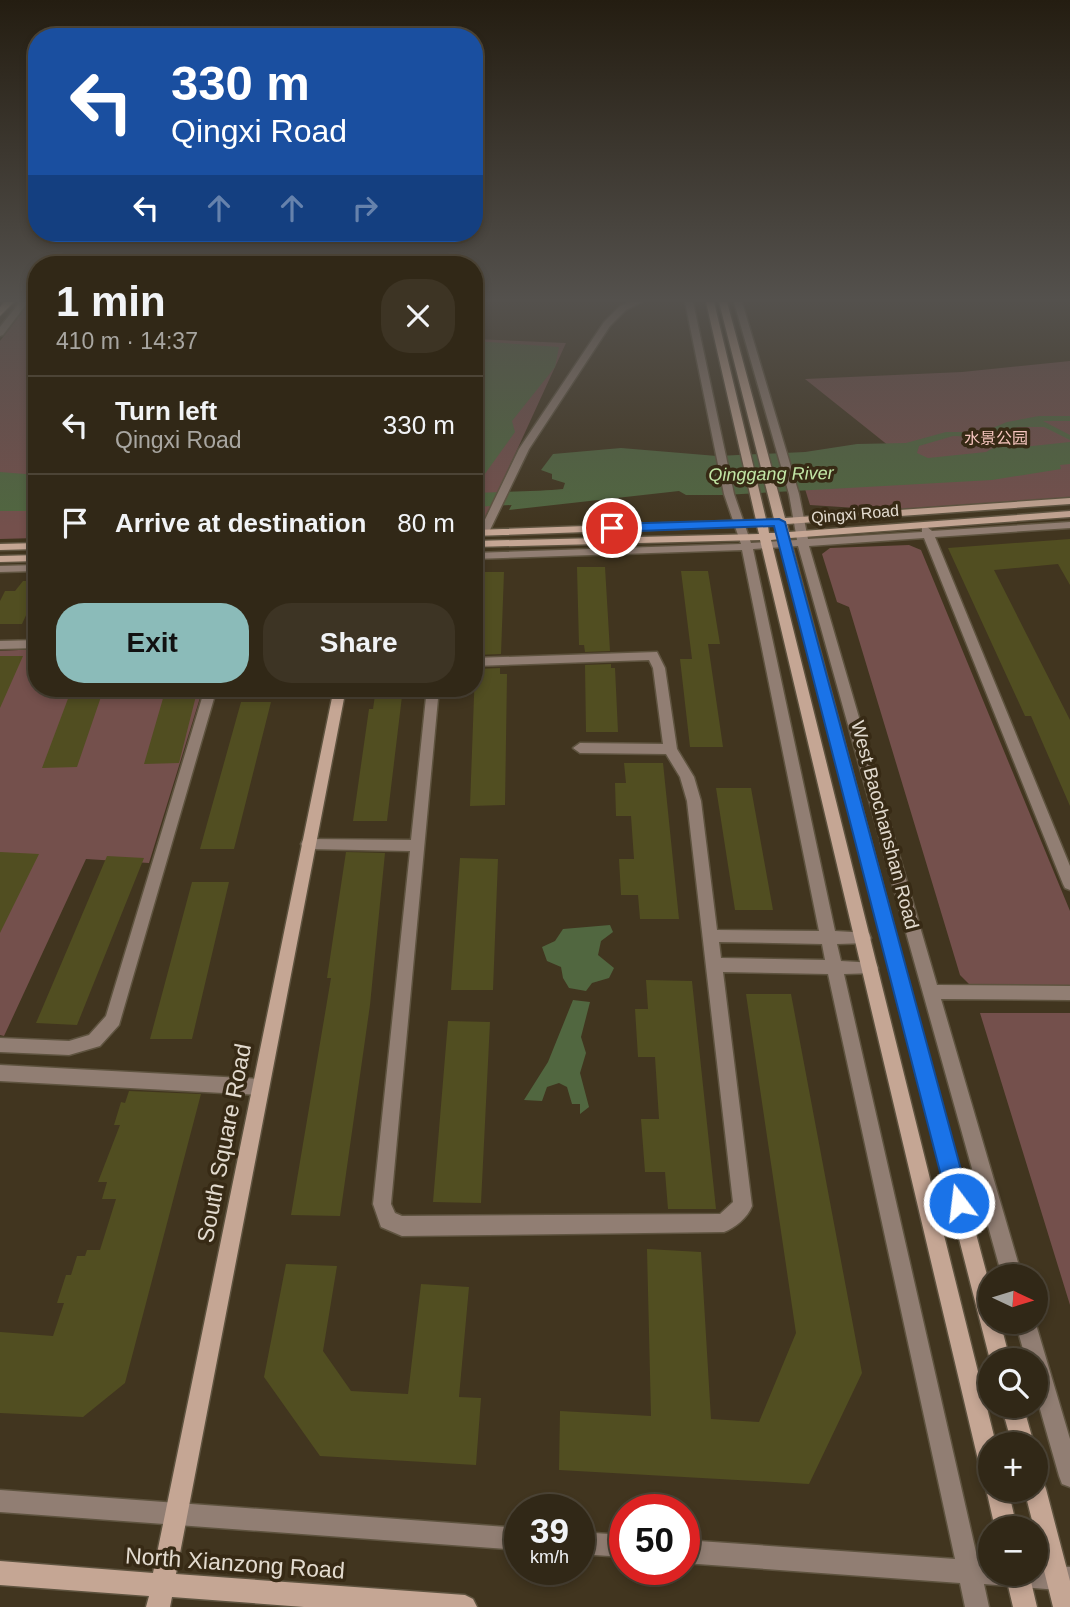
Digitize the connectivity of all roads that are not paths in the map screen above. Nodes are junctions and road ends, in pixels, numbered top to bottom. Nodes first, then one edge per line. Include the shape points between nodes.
1 (572, 377) edge
2 (705, 377) edge
3 (727, 377) edge
4 (742, 377) edge
5 (760, 377) edge
6 (1070, 501) edge
7 (1070, 514) edge
8 (483, 525) edge
9 (1070, 525) edge
10 (927, 530) junction
11 (483, 532) edge
12 (801, 533) junction
13 (782, 534) junction
14 (764, 535) junction
15 (744, 536) junction
16 (483, 544) edge
17 (28, 546) edge
18 (0, 547) edge
19 (483, 555) edge
20 (28, 558) edge
21 (0, 559) edge
22 (28, 568) edge
23 (0, 569) edge
24 (28, 644) edge
25 (0, 645) edge
26 (483, 662) edge
27 (208, 697) edge
28 (338, 697) edge
29 (432, 697) edge
30 (580, 748) dead end
31 (670, 749) junction
32 (308, 844) junction
33 (418, 846) junction
34 (1070, 884) edge
35 (711, 936) junction
36 (828, 937) junction
37 (863, 938) junction
38 (715, 965) junction
39 (835, 967) junction
40 (870, 968) junction
41 (931, 992) junction
42 (1070, 993) edge
43 (0, 1045) edge
44 (0, 1073) edge
45 (260, 1087) junction
46 (1009, 1264) edge
47 (1029, 1334) edge
48 (997, 1348) edge
49 (982, 1432) edge
50 (1070, 1476) edge
51 (0, 1501) edge
52 (1039, 1502) edge
53 (176, 1514) junction
54 (504, 1538) edge
55 (700, 1552) edge
56 (969, 1572) junction
57 (978, 1572) edge
58 (0, 1573) edge
59 (1064, 1579) edge
60 (162, 1584) junction
61 (1020, 1586) edge
62 (158, 1607) edge
63 (465, 1607) edge
64 (977, 1607) edge
65 (1025, 1607) edge
66 (1065, 1607) edge

1 - 8 street via 524,449
2 - 15 street via 729,494
3 - 14 main road
4 - 13 main road, West Baochanshan Road
5 - 12 street
6 - 12 main road, Qingxi Road
7 - 10 main road, Qingxi Road
9 - 10 street
10 - 12 street
10 - 34 street
11 - 15 main road, Qingxi Road
12 - 13 street
12 - 13 main road, Qingxi Road
12 - 41 street
13 - 14 street
13 - 14 main road, Qingxi Road
13 - 48 main road, West Baochanshan Road
14 - 15 street
14 - 15 main road, Qingxi Road
14 - 37 main road
15 - 16 main road, Qingxi Road
15 - 19 street
15 - 36 street
17 - 18 main road
20 - 21 main road
22 - 23 street
24 - 25 street
26 - 31 street via 653,655 659,668
27 - 43 street via 113,1020 94,1041 69,1048
28 - 32 main road, South Square Road
29 - 33 street
30 - 31 street
31 - 35 street via 687,777 694,801
32 - 33 street
32 - 45 main road, South Square Road
33 - 38 street via 382,1204 388,1220 402,1226 724,1223 743,1206
35 - 36 street
35 - 38 street
36 - 37 street
36 - 39 street
37 - 40 main road
38 - 39 street
39 - 40 street
39 - 56 street
40 - 49 main road
41 - 42 street
41 - 46 street
44 - 45 street
45 - 53 main road, South Square Road
47 - 50 street
51 - 53 street
52 - 59 main road
53 - 54 street
53 - 60 main road, South Square Road
55 - 56 street
56 - 57 street
56 - 64 street
58 - 60 main road, North Xianzong Road
59 - 66 main road
60 - 62 main road, South Square Road
60 - 63 main road, North Xianzong Road
61 - 65 main road

